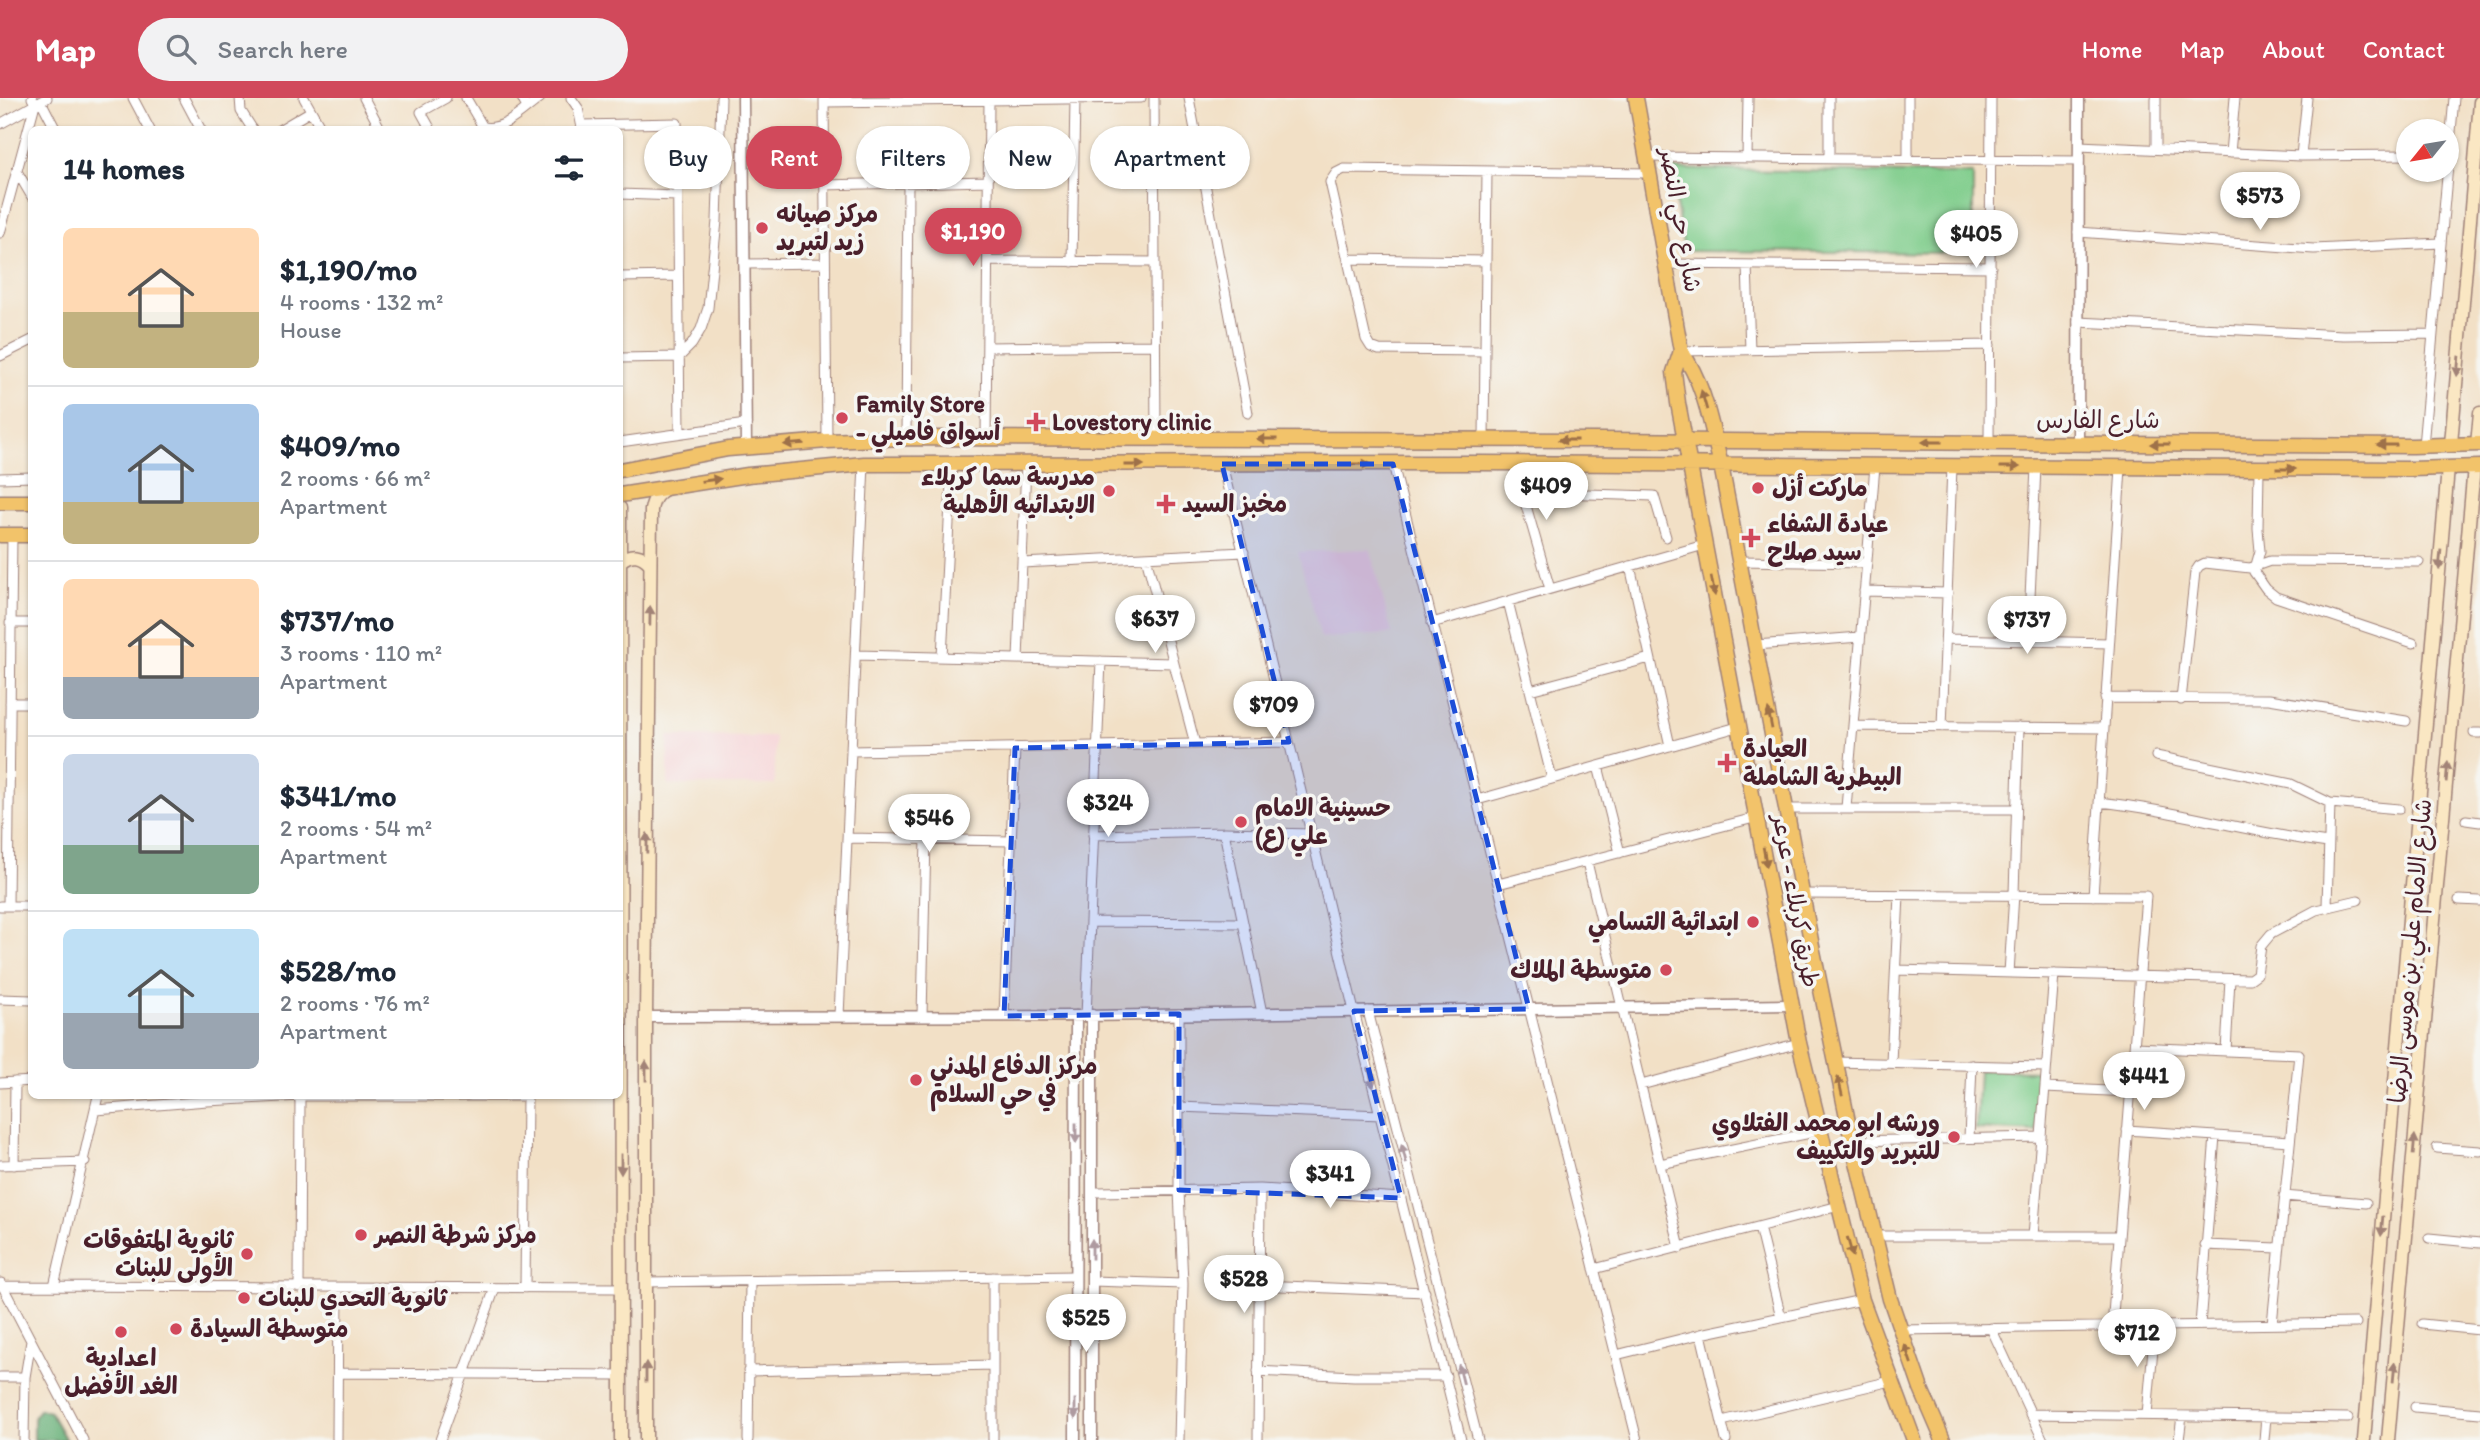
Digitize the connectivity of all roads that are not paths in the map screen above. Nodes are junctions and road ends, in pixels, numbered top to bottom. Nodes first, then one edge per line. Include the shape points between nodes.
1 (133, 98) edge
2 (184, 98) edge
3 (240, 98) edge
4 (304, 98) edge
5 (364, 98) edge
6 (466, 98) edge
7 (522, 98) edge
8 (540, 98) edge
9 (571, 98) edge
10 (721, 98) edge
11 (744, 98) edge
12 (1140, 98) edge
13 (1154, 98) edge
14 (1189, 98) edge
15 (1636, 98) edge
16 (1748, 98) edge
17 (1829, 98) edge
18 (1908, 98) edge
19 (1992, 98) edge
20 (2079, 98) edge
21 (2156, 98) edge
22 (2235, 98) edge
23 (2307, 98) edge
24 (2454, 98) edge
25 (442, 99) edge
26 (989, 99) edge
27 (1075, 99) edge
28 (39, 100) edge
29 (824, 100) edge
30 (906, 100) edge
31 (2480, 102) edge
32 (527, 108) junction
33 (311, 111) junction
34 (2452, 119) edge
35 (0, 124) edge
36 (32, 126) edge
37 (54, 126) edge
38 (148, 126) edge
39 (199, 126) edge
40 (251, 126) edge
41 (286, 126) edge
42 (320, 126) edge
43 (379, 126) edge
44 (429, 126) edge
45 (479, 126) edge
46 (497, 126) edge
47 (582, 126) edge
48 (606, 126) edge
49 (824, 126) edge
50 (989, 126) edge
51 (28, 138) edge
52 (2079, 146) junction
53 (2155, 149) junction
54 (2230, 153) junction
55 (2396, 155) edge
56 (2301, 156) junction
57 (1647, 157) junction
58 (1747, 158) junction
59 (1829, 158) junction
60 (1908, 159) junction
61 (1991, 160) junction
62 (2079, 161) junction
63 (1487, 171) junction
64 (18, 173) junction
65 (1650, 173) junction
66 (2446, 182) edge
67 (824, 189) edge
68 (908, 189) edge
69 (988, 189) edge
70 (28, 190) edge
71 (623, 194) edge
72 (677, 196) junction
73 (2078, 232) junction
74 (0, 233) edge
75 (2441, 243) junction
76 (1348, 259) junction
77 (988, 261) junction
78 (1486, 261) junction
79 (1072, 262) junction
80 (1155, 262) junction
81 (824, 263) junction
82 (744, 264) junction
83 (1666, 264) junction
84 (1747, 265) junction
85 (1991, 267) junction
86 (678, 276) junction
87 (623, 277) edge
88 (2078, 322) junction
89 (2433, 334) junction
90 (28, 342) edge
91 (1155, 345) junction
92 (1990, 345) junction
93 (987, 347) junction
94 (1749, 349) junction
95 (1485, 351) junction
96 (1681, 351) junction
97 (0, 356) edge
98 (679, 356) junction
99 (623, 358) edge
100 (1248, 413) dead end
101 (2480, 413) edge
102 (746, 424) junction
103 (680, 433) junction
104 (906, 438) junction
105 (986, 439) junction
106 (1156, 439) junction
107 (1484, 440) junction
108 (1602, 440) junction
109 (1685, 440) junction
110 (827, 441) junction
111 (1715, 441) junction
112 (1768, 441) junction
113 (623, 442) edge
114 (1989, 442) junction
115 (2078, 443) junction
116 (2451, 444) junction
117 (2479, 444) edge
118 (2423, 446) junction
119 (746, 447) junction
120 (864, 464) junction
121 (1222, 464) junction
122 (1393, 464) junction
123 (1514, 464) junction
124 (1600, 464) junction
125 (952, 465) junction
126 (1653, 465) junction
127 (1690, 465) junction
128 (1721, 465) junction
129 (1026, 466) junction
130 (1758, 466) junction
131 (1875, 466) junction
132 (1952, 467) junction
133 (2036, 467) junction
134 (2477, 467) edge
135 (2120, 468) junction
136 (2448, 468) junction
137 (623, 469) edge
138 (2259, 469) junction
139 (28, 477) edge
140 (0, 478) edge
141 (669, 487) junction
142 (1726, 491) junction
143 (1522, 492) junction
144 (623, 495) edge
145 (1697, 501) junction
146 (0, 502) edge
147 (28, 502) edge
148 (2443, 528) junction
149 (2468, 530) junction
150 (6, 535) edge
151 (28, 535) edge
152 (1666, 537) dead end
153 (1704, 545) junction
154 (1244, 552) junction
155 (1146, 557) junction
156 (623, 559) edge
157 (1739, 561) junction
158 (2419, 562) dead end
159 (1022, 563) junction
160 (1867, 563) junction
161 (650, 564) junction
162 (1630, 566) junction
163 (2254, 568) junction
164 (1550, 589) junction
165 (1864, 591) junction
166 (1948, 593) junction
167 (1508, 601) junction
168 (10, 623) junction
169 (28, 623) edge
170 (1432, 623) junction
171 (1860, 637) junction
172 (1946, 639) junction
173 (2028, 641) junction
174 (2109, 643) junction
175 (2413, 643) dead end
176 (1756, 645) junction
177 (856, 655) junction
178 (942, 657) junction
179 (1650, 658) junction
180 (1018, 659) junction
181 (1101, 661) junction
182 (1173, 663) junction
183 (1530, 690) junction
184 (2105, 698) junction
185 (2181, 700) junction
186 (10, 703) junction
187 (28, 703) edge
188 (2406, 721) dead end
189 (1741, 726) junction
190 (1853, 726) junction
191 (1942, 727) junction
192 (2019, 727) junction
193 (2104, 728) junction
194 (1289, 742) junction
195 (1195, 744) junction
196 (1097, 746) junction
197 (1670, 746) junction
198 (1015, 748) junction
199 (851, 751) junction
200 (2157, 756) dead end
201 (1598, 766) junction
202 (1552, 779) junction
203 (1477, 800) junction
204 (2099, 802) junction
205 (2330, 803) junction
206 (1846, 808) junction
207 (1787, 809) junction
208 (2016, 809) junction
209 (2399, 809) dead end
210 (1758, 817) junction
211 (2466, 820) dead end
212 (2480, 821) edge
213 (4, 823) edge
214 (1224, 832) junction
215 (1311, 834) junction
216 (1093, 835) junction
217 (847, 838) junction
218 (926, 839) junction
219 (1011, 841) junction
220 (2328, 843) junction
221 (1620, 853) junction
222 (1587, 862) junction
223 (1498, 884) junction
224 (1802, 894) junction
225 (2014, 894) junction
226 (1899, 895) junction
227 (2093, 896) junction
228 (2358, 900) dead end
229 (2459, 900) dead end
230 (2480, 901) edge
231 (4, 906) edge
232 (28, 906) edge
233 (2327, 906) junction
234 (1090, 922) junction
235 (1243, 923) junction
236 (1896, 970) junction
237 (2009, 973) junction
238 (2054, 974) junction
239 (2139, 978) junction
240 (2230, 979) junction
241 (0, 999) edge
242 (28, 1000) edge
243 (1792, 1004) junction
244 (1623, 1007) junction
245 (1529, 1009) junction
246 (1368, 1011) junction
247 (1354, 1012) junction
248 (1262, 1013) junction
249 (1179, 1014) junction
250 (1085, 1015) junction
251 (839, 1016) junction
252 (922, 1016) junction
253 (1004, 1016) junction
254 (646, 1017) junction
255 (1076, 1035) junction
256 (1092, 1037) junction
257 (1799, 1043) junction
258 (2134, 1047) junction
259 (2226, 1051) junction
260 (1835, 1062) junction
261 (1891, 1062) junction
262 (1972, 1065) junction
263 (2046, 1067) junction
264 (28, 1081) edge
265 (15, 1082) junction
266 (0, 1083) edge
267 (1641, 1085) junction
268 (2045, 1088) junction
269 (2130, 1092) junction
270 (646, 1097) junction
271 (98, 1099) edge
272 (198, 1099) edge
273 (300, 1099) edge
274 (527, 1099) edge
275 (622, 1099) edge
276 (623, 1099) edge
277 (1179, 1107) junction
278 (96, 1110) junction
279 (1381, 1115) junction
280 (2127, 1130) junction
281 (622, 1131) junction
282 (1821, 1131) junction
283 (646, 1132) junction
284 (2215, 1136) junction
285 (2040, 1137) junction
286 (1969, 1138) junction
287 (1852, 1141) junction
288 (2290, 1142) junction
289 (2437, 1148) dead end
290 (2480, 1151) edge
291 (85, 1162) junction
292 (1660, 1164) junction
293 (0, 1165) edge
294 (14, 1165) junction
295 (1260, 1189) junction
296 (1179, 1190) junction
297 (1098, 1192) dead end
298 (2284, 1196) junction
299 (1401, 1198) junction
300 (2366, 1203) dead end
301 (1839, 1206) junction
302 (1759, 1227) junction
303 (1874, 1236) junction
304 (2033, 1236) junction
305 (2119, 1236) junction
306 (2430, 1238) dead end
307 (2480, 1243) edge
308 (2205, 1245) junction
309 (1680, 1248) junction
310 (2278, 1248) junction
311 (1594, 1269) junction
312 (1075, 1276) junction
313 (993, 1277) junction
314 (750, 1281) junction
315 (646, 1282) junction
316 (1092, 1282) junction
317 (1183, 1284) junction
318 (1, 1285) edge
319 (54, 1286) junction
320 (1259, 1286) junction
321 (299, 1288) junction
322 (338, 1288) junction
323 (495, 1288) junction
324 (525, 1288) junction
325 (621, 1288) junction
326 (1425, 1292) junction
327 (1862, 1300) junction
328 (1781, 1317) junction
329 (2356, 1323) dead end
330 (2272, 1324) junction
331 (2422, 1324) dead end
332 (2200, 1325) junction
333 (2155, 1326) junction
334 (2112, 1327) junction
335 (1991, 1328) junction
336 (2480, 1329) edge
337 (1900, 1330) junction
338 (1701, 1334) junction
339 (31, 1340) junction
340 (1616, 1355) junction
341 (1075, 1359) junction
342 (1092, 1360) junction
343 (993, 1365) junction
344 (748, 1371) junction
345 (1258, 1371) junction
346 (338, 1373) junction
347 (464, 1373) junction
348 (621, 1375) junction
349 (1075, 1375) junction
350 (1092, 1376) junction
351 (1446, 1376) junction
352 (0, 1377) edge
353 (25, 1377) junction
354 (1891, 1381) junction
355 (1921, 1389) junction
356 (1897, 1398) junction
357 (2414, 1407) dead end
358 (2480, 1413) edge
359 (2031, 1414) junction
360 (2147, 1415) junction
361 (2182, 1416) junction
362 (2266, 1417) junction
363 (2348, 1418) dead end
364 (1722, 1421) junction
365 (1941, 1436) edge
366 (24, 1440) edge
367 (83, 1440) edge
368 (337, 1440) edge
369 (440, 1440) edge
370 (621, 1440) edge
371 (646, 1440) edge
372 (748, 1440) edge
373 (993, 1440) edge
374 (1075, 1440) edge
375 (1092, 1440) edge
376 (1179, 1440) edge
377 (1258, 1440) edge
378 (1461, 1440) edge
379 (1478, 1440) edge
380 (1637, 1440) edge
381 (1726, 1440) edge
382 (1914, 1440) edge
383 (2043, 1440) edge
384 (2179, 1440) edge
385 (2264, 1440) edge
386 (2364, 1440) edge
387 (2388, 1440) edge

1 - 38 street
2 - 39 street
3 - 40 street
4 - 33 street
5 - 43 street
6 - 45 street
7 - 32 street
8 - 32 street
9 - 47 street
10 - 98 street via 717,221 708,308 692,344
11 - 82 street
12 - 27 street
13 - 80 street
14 - 100 street
15 - 57 main road, شارع حي النصر
16 - 58 street
17 - 59 street
18 - 60 street
19 - 61 street
20 - 52 street
21 - 53 street
22 - 54 street
23 - 56 street
24 - 34 street
25 - 44 street via 421,112
26 - 27 street
26 - 30 street
26 - 50 street
27 - 79 street
28 - 35 street
28 - 36 street
28 - 37 street
29 - 30 street
29 - 49 street
31 -> 116 main road
32 - 46 street
33 - 41 street
33 - 42 street
48 - 72 street via 677,123
51 - 64 street
52 - 53 street
52 - 62 street
53 - 54 street
54 - 56 street
55 - 56 street
57 - 58 street
57 - 65 main road, شارع حي النصر
58 - 59 street
59 - 60 street
60 - 61 street
61 - 62 street
61 - 85 street
62 - 73 street
63 - 65 street
63 - 76 street via 1344,169 1336,173 1330,182
63 - 78 street
64 - 70 street
64 - 74 street
65 - 83 main road, شارع حي النصر
66 - 75 street
67 - 81 street
68 - 104 street
69 - 77 street
71 - 72 street
72 - 86 street
73 - 75 street via 2314,249
73 - 88 street
75 - 89 street
76 - 78 street
76 - 95 street via 1371,347
77 - 79 street
77 - 93 street
78 - 95 street
79 - 80 street
80 - 91 street
81 - 82 street
81 - 110 street
82 - 102 street
83 - 84 street
83 - 96 main road, شارع حي النصر
84 - 85 street
84 - 94 street
85 - 92 street
86 - 87 street
86 - 98 street
88 - 89 street via 2343,335
88 - 115 street
89 - 118 street
90 - 97 street
91 - 93 street
91 - 106 street
92 - 94 street
92 - 114 street
93 - 105 street
94 - 96 street
95 - 107 street
96 - 109 main road, طريق كربلاء - عرعر via 1674,372
111 -> 96 main road, طريق كربلاء - عرعر via 1693,368
98 - 99 street
98 - 103 street
101 - 117 main road
102 - 103 street
102 - 119 street
103 - 113 street
104 - 105 main road, شارع الفارس
104 - 110 main road, شارع الفارس
105 - 106 main road, شارع الفارس
107 -> 106 main road, شارع الفارس
108 -> 107 main road, شارع الفارس
108 - 109 main road, شارع الفارس
108 - 124 main road via 1611,445 1612,456
109 - 111 main road, شارع الفارس
109 - 127 main road, طريق كربلاء - عرعر
110 -> 119 main road, شارع الفارس
111 - 112 main road, شارع الفارس
111 - 128 main road, طريق كربلاء - عرعر
114 -> 112 main road, شارع الفارس
112 - 130 main road via 1755,452
114 - 115 main road, شارع الفارس
118 -> 115 main road, شارع الفارس
116 - 117 main road, شارع الفارس
116 - 118 main road, شارع الفارس
116 - 136 main road
117 - 134 main road
119 - 137 main road, شارع الفارس
120 - 125 main road, شارع الفارس
141 -> 120 main road, شارع الفارس
120 - 177 street
121 -> 122 main road, شارع الفارس
129 -> 121 main road, شارع الفارس
121 - 154 street
122 - 123 main road, شارع الفارس
122 - 170 street
123 - 124 main road, شارع الفارس
123 - 143 street
124 - 126 main road, شارع الفارس
125 - 129 main road, شارع الفارس
125 - 178 street
126 - 127 main road, شارع الفارس
126 - 145 main road via 1678,475
127 - 128 main road, شارع الفارس
127 - 145 main road, طريق كربلاء - عرعر
128 - 130 main road, شارع الفارس
128 - 142 main road, طريق كربلاء - عرعر
129 - 159 street
130 - 131 main road, شارع الفارس
130 - 142 main road via 1733,475
131 - 132 main road, شارع الفارس
131 - 160 street
132 -> 133 main road, شارع الفارس
132 - 166 street
133 - 135 main road, شارع الفارس
133 - 173 street
134 - 136 main road, شارع الفارس
134 - 149 main road, شارع الامام علي بن موسى الرضا
135 - 138 main road, شارع الفارس
135 - 174 street
138 -> 136 main road, شارع الفارس
136 - 148 main road, شارع الامام علي بن موسى الرضا
138 - 163 street via 2260,551
139 - 140 street
141 - 144 main road, شارع الفارس
141 - 161 main road via 653,500
142 - 157 main road, طريق كربلاء - عرعر
143 - 152 street via 1654,496
143 - 164 street
145 - 153 main road, طريق كربلاء - عرعر
146 - 147 main road
148 - 149 main road
148 -> 386 main road, شارع الامام علي بن موسى الرضا
387 -> 149 main road, شارع الامام علي بن موسى الرضا
150 - 151 main road
150 - 168 street
153 - 162 street
153 -> 189 main road, طريق كربلاء - عرعر
154 - 155 street
154 - 194 street
155 - 159 street
155 - 182 street
156 - 161 main road via 642,556
157 - 160 street
157 - 176 main road, طريق كربلاء - عرعر
158 - 163 street via 2270,561
159 - 180 street
160 - 165 street
254 -> 161 main road
162 - 164 street
162 - 179 street
163 - 175 street via 2261,584 2276,597
163 - 185 street via 2205,564 2196,568
164 - 167 street
165 - 166 street
165 - 171 street
166 - 172 street
167 - 170 street
167 - 183 street
168 - 169 street
168 - 186 street
170 - 203 street
171 - 176 street
171 - 190 street
172 - 173 street
172 - 191 street
173 - 174 street
174 - 184 street
207 -> 176 main road, طريق كربلاء - عرعر
177 - 178 street
177 - 199 street
178 - 180 street
179 - 183 street
179 - 197 street
180 - 181 street
181 - 182 street
181 - 196 street
182 - 195 street
183 - 202 street
184 - 185 street
184 - 193 street
185 - 188 street via 2269,699
186 - 187 street
186 - 213 street
189 - 197 street
189 - 210 main road, طريق كربلاء - عرعر
190 - 191 street
190 - 206 street
191 - 192 street
192 - 193 street
192 - 208 street
193 - 204 street
194 - 195 street
194 - 215 street
195 - 196 street
196 - 198 street
196 - 216 street
197 - 201 street
198 - 199 street
198 - 219 street
199 - 217 street
200 - 205 street via 2291,784
201 - 202 street
201 - 221 street
202 - 203 street
203 - 223 street
204 - 220 street
204 - 227 street
205 - 209 street
205 - 220 street
206 - 207 street
206 - 208 street
207 - 224 main road, طريق كربلاء - عرعر
208 - 225 street
210 - 221 street
210 -> 243 main road, طريق كربلاء - عرعر
211 - 212 street
213 - 231 street
214 - 215 street
214 - 216 street
214 - 235 street
215 - 247 street
216 - 234 street
217 - 218 street
217 - 251 street
218 - 219 street
218 - 252 street
219 - 253 street
220 - 233 street
221 - 222 street
222 - 223 street
222 - 244 street
223 - 245 street
224 - 226 street
224 - 260 main road, طريق كربلاء - عرعر
225 - 226 street
225 - 227 street
225 - 237 street
226 - 236 street
227 - 239 street via 2146,896
228 - 233 street
229 - 230 street
231 - 232 street
233 - 240 street via 2267,937 2261,946 2259,970 2252,978
234 - 235 street
234 - 250 street
235 - 248 street
236 - 237 street
236 - 261 street
237 - 238 street
238 - 239 street
238 - 263 street
239 - 240 street
239 - 258 street
240 - 259 street
241 - 242 street
243 - 244 street
243 - 257 main road, طريق كربلاء - عرعر
244 - 245 street
244 - 267 street
245 - 246 street
245 - 311 street
246 - 247 street
379 -> 246 street
247 - 248 street
247 -> 279 street
248 - 249 street
249 - 250 street
249 - 277 street
250 - 253 street
250 - 255 street
250 - 256 street
251 - 252 street
251 - 254 street
252 - 253 street
270 -> 254 main road
255 - 256 street via 1086,1031
255 -> 312 street
316 -> 256 street
257 - 267 street
257 - 282 main road, طريق كربلاء - عرعر
258 - 259 street
258 - 269 street
259 - 288 street via 2298,1054
260 - 261 street
287 -> 260 main road, طريق كربلاء - عرعر
261 - 262 street
262 - 263 street
262 - 286 street
263 - 268 street
264 - 265 street
265 - 266 street
265 - 294 street
267 - 292 street
268 - 269 street
268 - 285 street
269 - 280 street
270 - 276 main road via 631,1103
270 - 283 main road
271 - 278 street
272 - 278 street
273 - 321 street
274 - 324 street
275 - 281 main road
277 - 279 street
277 - 296 street
278 - 291 street
279 - 299 street
280 - 284 street
280 - 305 street
281 - 283 main road via 634,1126
281 -> 325 main road
282 - 292 street
282 - 301 main road, طريق كربلاء - عرعر
283 - 315 main road
284 - 288 street
284 - 308 street
285 - 286 street
285 - 304 street
286 - 287 street
287 - 303 main road, طريق كربلاء - عرعر
288 - 298 street
289 - 290 street
291 - 294 street
291 - 319 street
292 - 309 street
293 - 294 street
295 - 296 street
295 - 299 street
295 - 320 street
296 - 297 street
296 - 317 street
298 - 300 street
298 - 310 street
299 - 326 street
301 - 302 street
301 -> 327 main road, طريق كربلاء - عرعر
302 - 309 street
302 - 328 street
303 - 304 street
303 - 337 main road, طريق كربلاء - عرعر
304 - 305 street
305 - 334 street
306 - 307 street
308 - 310 street
308 - 332 street
309 - 311 street
310 - 330 street
311 - 340 street
312 - 313 street
312 - 341 street
313 - 314 street
313 - 343 street
314 - 315 street
314 - 344 street
371 -> 315 main road
316 - 317 street
316 - 342 street
317 - 376 street
318 - 319 street
318 - 339 street
319 - 321 street
320 - 326 street
320 - 345 street
321 - 322 street
322 - 323 street
322 - 346 street
323 - 324 street
323 - 347 street
324 - 325 street
325 - 348 main road
326 - 351 street
327 - 328 street
327 - 354 main road, طريق كربلاء - عرعر
328 - 338 street
329 - 330 street
330 - 332 street
331 - 336 street
332 - 333 street
333 - 334 street
333 - 360 street
334 - 335 street
335 - 337 street
335 - 359 street
355 -> 337 main road, طريق كربلاء - عرعر
338 - 340 street
338 - 364 street
339 - 353 street
339 - 367 street
340 - 380 street
341 - 342 street via 1085,1366
341 - 349 street
342 - 350 street
343 - 344 street
343 - 373 street
344 - 372 street
345 - 351 street
345 - 377 street
346 - 347 street
346 - 368 street
347 - 348 street
347 - 369 street
348 - 370 main road
349 - 350 street via 1083,1370
349 -> 374 street
350 - 375 street
351 - 378 street
352 - 353 street
353 - 366 street
354 - 356 main road, طريق كربلاء - عرعر
354 - 364 street
355 - 356 main road via 1911,1399
355 - 365 main road, طريق كربلاء - عرعر
356 - 382 main road, طريق كربلاء - عرعر
357 - 358 street
359 - 360 street
359 - 383 street
360 - 361 street
361 - 362 street
361 - 384 street
362 - 363 street
362 - 385 street
364 - 381 street
365 - 382 main road via 1924,1430

